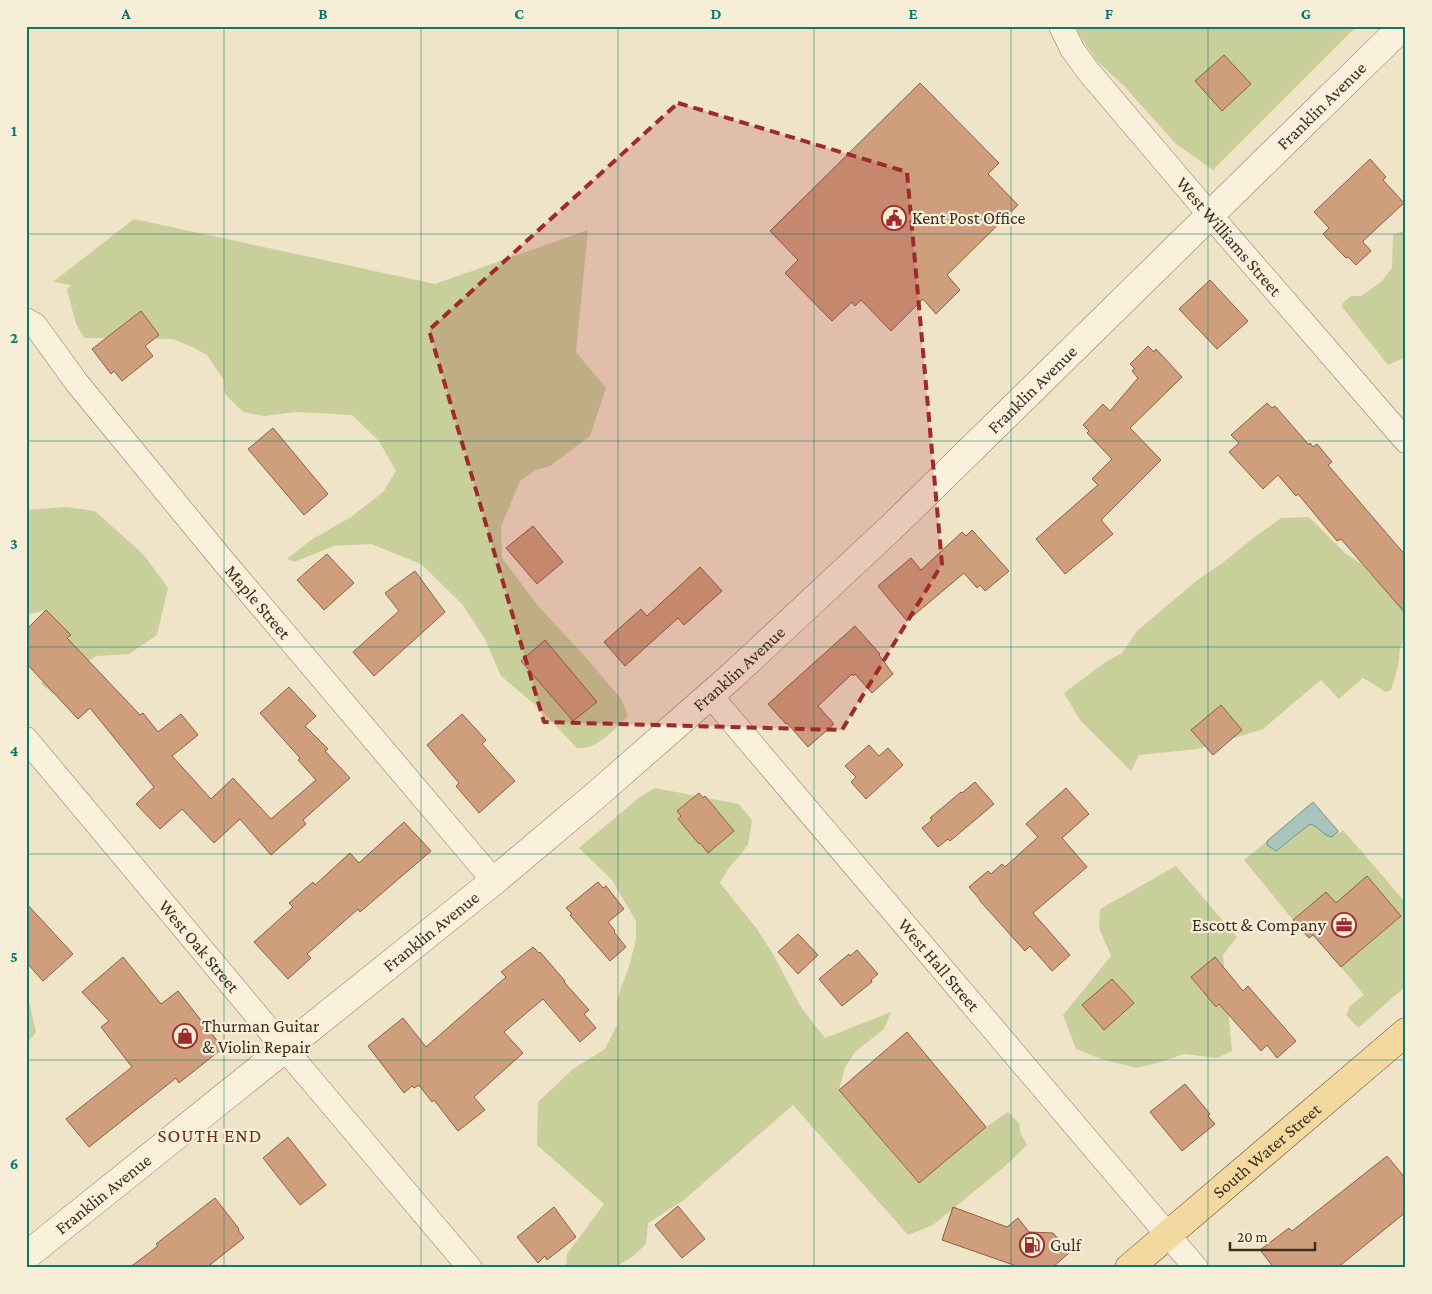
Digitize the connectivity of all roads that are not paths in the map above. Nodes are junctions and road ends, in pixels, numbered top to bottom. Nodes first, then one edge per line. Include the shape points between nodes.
1 (1061, 26) edge
2 (1403, 26) edge
3 (1210, 215) junction
4 (26, 320) edge
5 (1406, 440) edge
6 (710, 695) junction
7 (26, 739) edge
8 (494, 881) junction
9 (1406, 1032) edge
10 (285, 1049) junction
11 (1168, 1235) junction
12 (26, 1256) edge
13 (470, 1268) edge
14 (1129, 1268) edge
15 (1196, 1268) edge

1 - 3 street, West Williams Street via 1088,71
2 - 3 street, Franklin Avenue
3 - 5 street, West Williams Street
3 - 6 street, Franklin Avenue via 856,562
4 - 8 street, Maple Street via 35,325 77,383 224,562
6 - 8 street, Franklin Avenue
6 - 11 street, West Hall Street
7 - 10 street, West Oak Street
8 - 10 street, Franklin Avenue
9 - 11 main road, South Water Street
10 - 12 street, Franklin Avenue
10 - 13 street, West Oak Street
11 - 14 main road, South Water Street
11 - 15 street, West Hall Street

